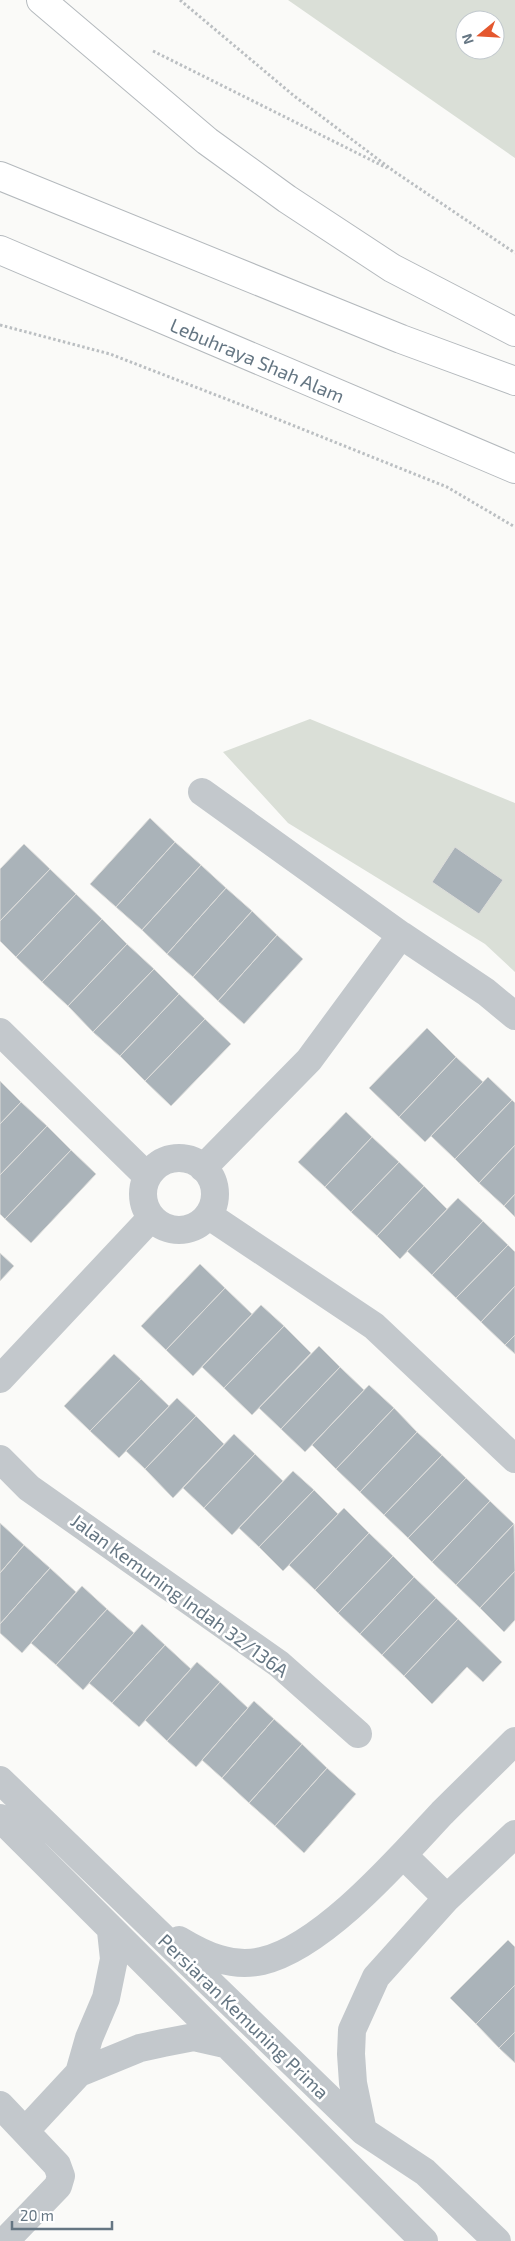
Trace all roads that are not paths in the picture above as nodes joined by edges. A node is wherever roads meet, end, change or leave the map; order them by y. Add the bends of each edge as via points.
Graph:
1 (41, 0) edge
2 (0, 176) edge
3 (0, 250) edge
4 (515, 332) edge
5 (515, 381) edge
6 (515, 469) edge
7 (202, 792) dead end
8 (401, 935) junction
9 (515, 1016) edge
10 (0, 1032) edge
11 (203, 1168) junction
12 (147, 1176) junction
13 (208, 1215) junction
14 (151, 1218) junction
15 (0, 1379) edge
16 (0, 1459) edge
17 (515, 1459) edge
18 (358, 1734) dead end
19 (515, 1741) edge
20 (0, 1780) edge
21 (0, 1818) edge
22 (515, 1834) edge
23 (403, 1854) junction
24 (447, 1898) junction
25 (142, 1917) junction
26 (111, 1931) junction
27 (225, 2044) junction
28 (79, 2073) junction
29 (0, 2105) edge
30 (26, 2130) junction
31 (363, 2131) junction
32 (4, 2241) edge
33 (424, 2241) edge
34 (497, 2241) edge

1 - 4 highway via 207,142 392,268
2 - 5 highway via 392,335
3 - 6 highway, Lebuhraya Shah Alam
7 - 8 street
8 - 9 street via 486,992
8 - 11 street via 309,1060
10 - 12 street
11 - 12 street via 194,1161 173,1158 162,1161
11 - 13 street via 214,1185 213,1206
12 - 14 street via 143,1198
13 - 14 street via 191,1228 180,1230 164,1227
13 - 17 street via 374,1326
14 - 15 street
16 - 18 street, Jalan Kemuning Indah 32/136A via 29,1488 279,1664
19 - 23 street
20 - 25 street, Persiaran Kemuning Prima
21 - 26 street, Persiaran Kemuning Prima
22 - 24 street
23 - 24 street
23 - 25 street via 331,1924 292,1949 261,1961 214,1959
24 - 31 street via 376,1977 352,2030 353,2082
25 - 31 street, Persiaran Kemuning Prima
26 - 27 street, Persiaran Kemuning Prima
26 - 28 street via 114,1959 106,1998
27 - 28 street via 194,2037 163,2043 140,2048
27 - 33 street, Persiaran Kemuning Prima
28 - 30 street
29 - 30 street
30 - 32 street via 57,2165 62,2176 58,2186
31 - 34 street, Persiaran Kemuning Prima via 425,2172

